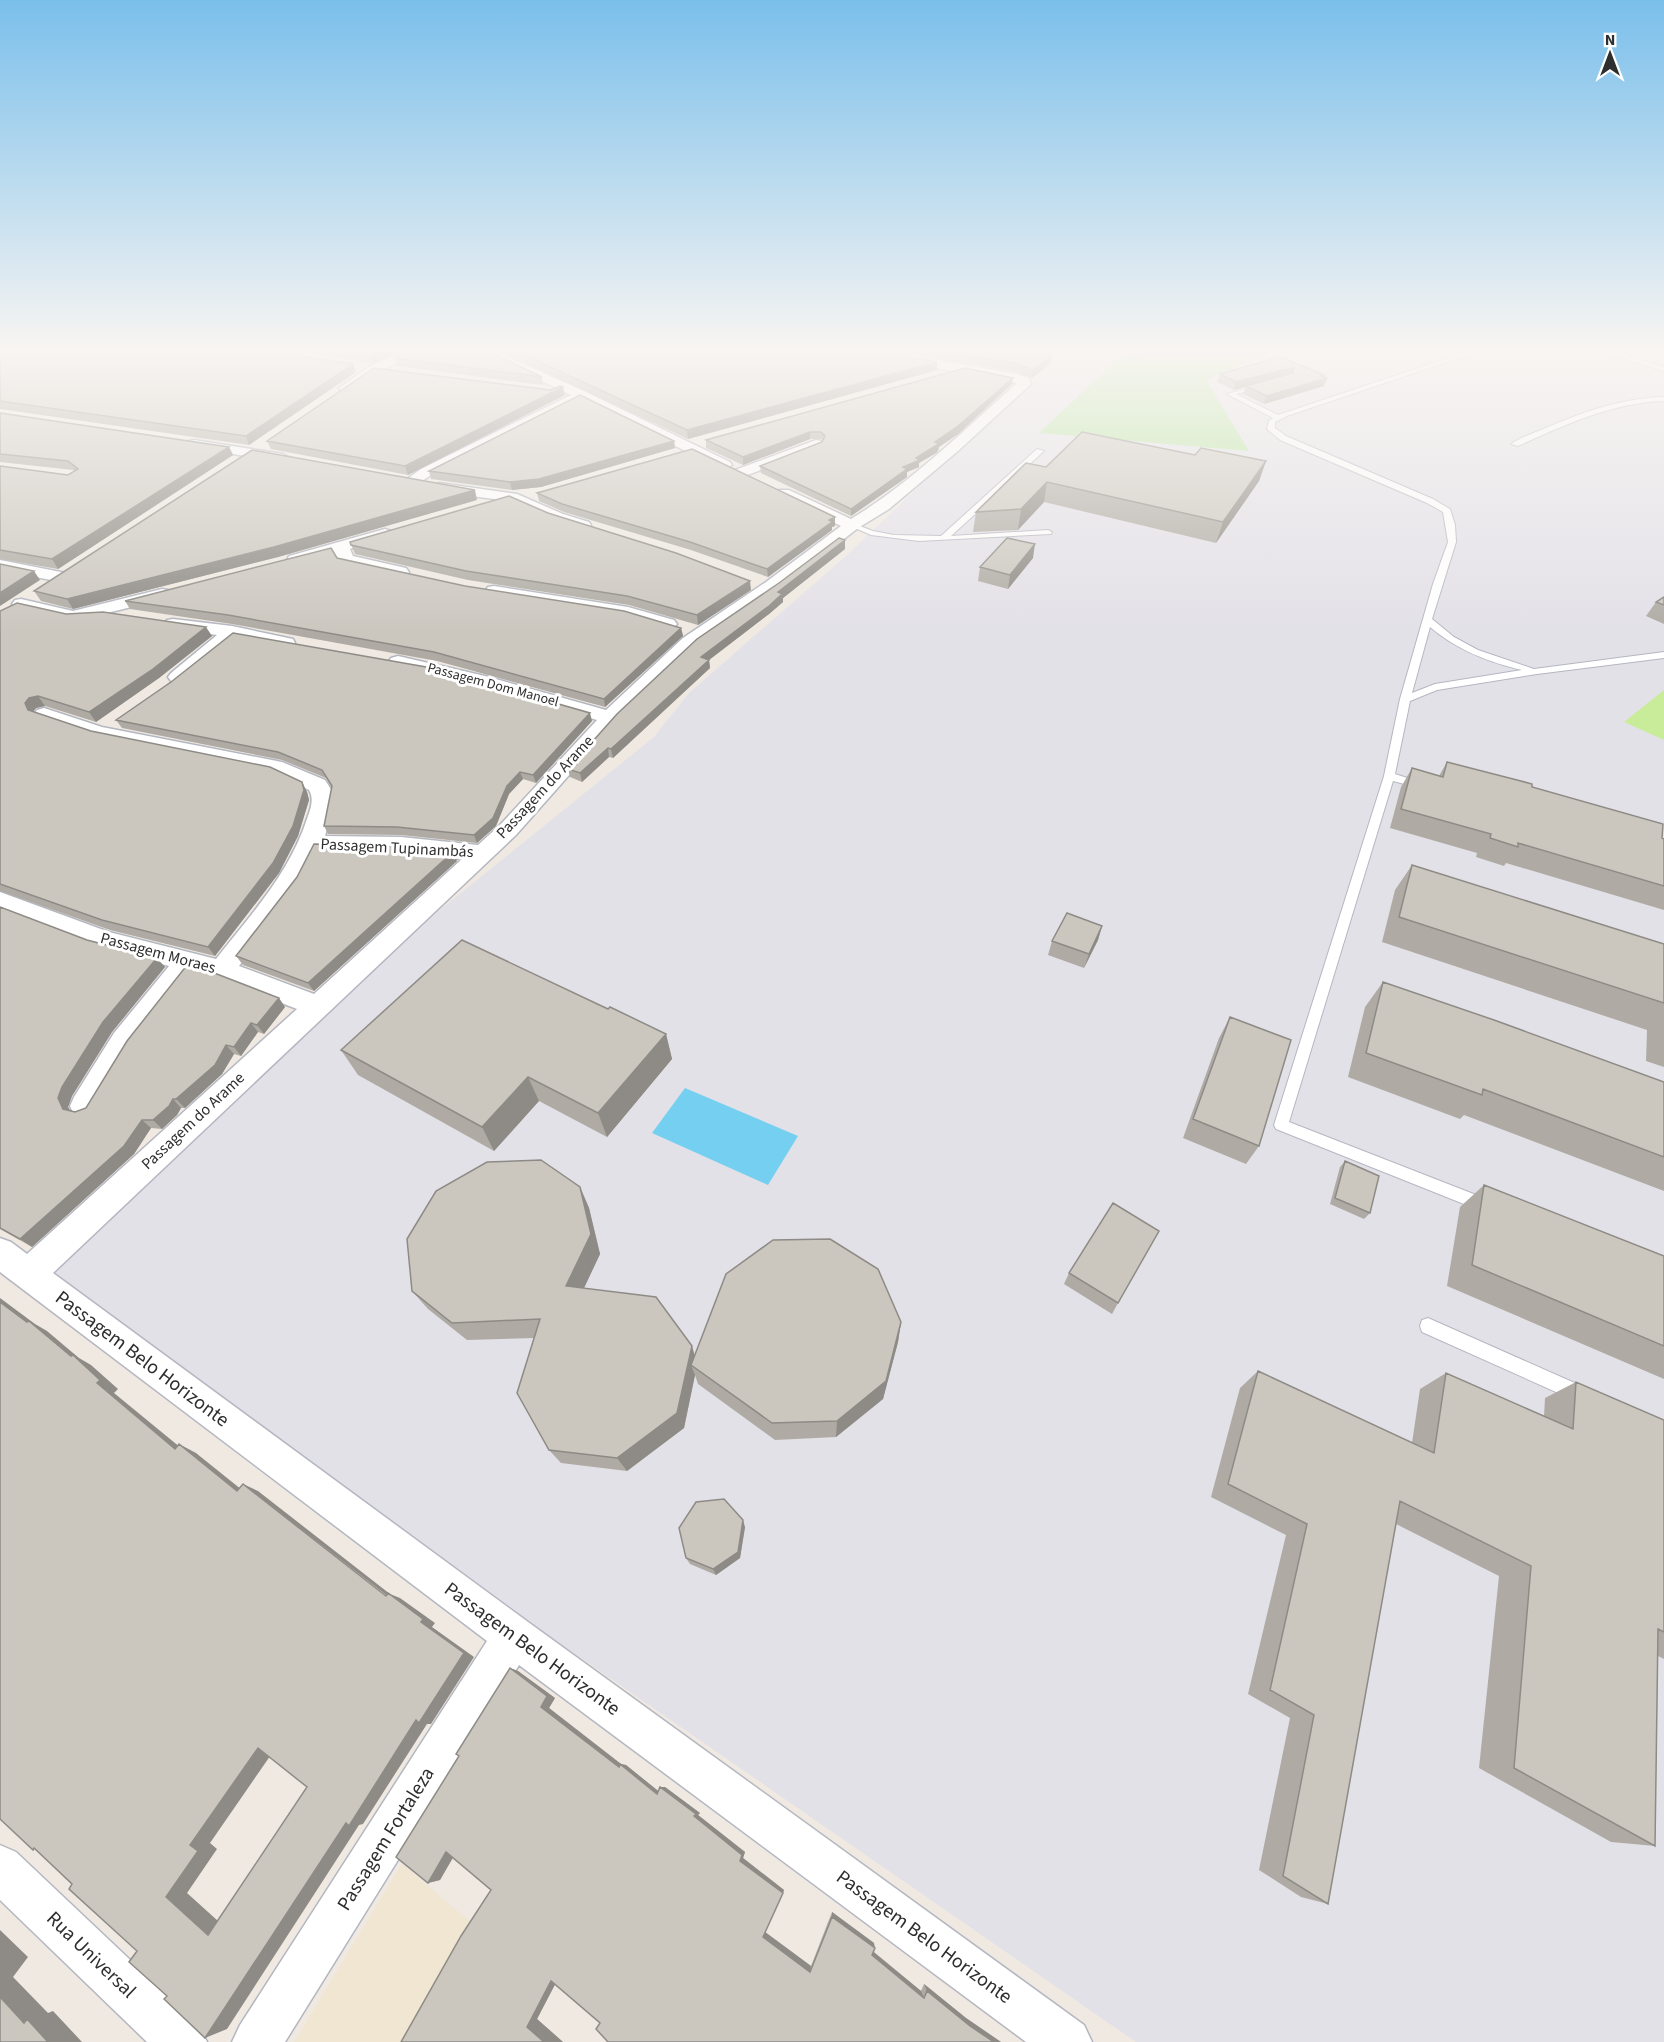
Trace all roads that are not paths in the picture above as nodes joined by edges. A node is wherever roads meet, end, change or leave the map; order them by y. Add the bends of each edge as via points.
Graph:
1 (200, 444) edge
2 (265, 444) edge
3 (480, 444) edge
4 (681, 444) edge
5 (697, 444) edge
6 (816, 444) edge
7 (956, 444) edge
8 (1298, 444) edge
9 (689, 448) junction
10 (1040, 451) dead end
11 (253, 452) junction
12 (672, 456) edge
13 (298, 461) edge
14 (233, 465) edge
15 (740, 473) junction
16 (542, 495) edge
17 (512, 497) junction
18 (466, 510) edge
19 (852, 525) junction
20 (596, 529) edge
21 (397, 530) edge
22 (1048, 532) dead end
23 (943, 538) junction
24 (340, 547) junction
25 (0, 566) edge
26 (274, 566) edge
27 (415, 576) edge
28 (477, 588) edge
29 (175, 591) edge
30 (73, 616) junction
31 (1427, 620) junction
32 (714, 626) junction
33 (232, 632) junction
34 (308, 646) edge
35 (1664, 655) edge
36 (378, 659) edge
37 (1537, 671) junction
38 (164, 688) edge
39 (1405, 699) junction
40 (44, 714) edge
41 (610, 717) junction
42 (117, 720) edge
43 (98, 732) junction
44 (1389, 776) junction
45 (1419, 784) edge
46 (311, 843) junction
47 (482, 853) junction
48 (0, 901) edge
49 (188, 961) junction
50 (222, 970) junction
51 (317, 1006) junction
52 (84, 1106) edge
53 (1500, 1211) edge
54 (15, 1263) edge
55 (1428, 1326) dead end
56 (1600, 1403) edge
57 (514, 1636) junction
58 (0, 1868) edge
59 (182, 2042) edge
60 (257, 2042) edge
61 (1067, 2042) edge

1 - 11 street
2 - 11 street
3 - 17 street via 405,481
4 - 9 street
5 - 9 street
6 - 15 street
7 - 19 street, Passagem do Arame via 900,492
8 - 31 lane via 1447,511 1452,542
9 - 12 street
9 - 15 street
10 - 23 lane
11 - 13 street
11 - 14 street
15 - 19 street
16 - 17 street
17 - 18 street
17 - 20 street
19 - 23 lane via 864,533 892,537
19 - 32 street, Passagem do Arame via 762,584
21 - 24 street
22 - 23 lane
24 - 26 street
24 - 27 street via 347,560
25 - 30 street via 66,574 14,608
28 - 32 street via 628,612 699,633
29 - 30 street
30 - 33 street via 109,614
31 - 37 lane via 1472,653
31 - 39 lane
32 - 41 street, Passagem do Arame via 690,642
33 - 34 street
33 - 38 street
35 - 37 lane
36 - 41 street, Passagem Dom Manoel via 437,669
37 - 39 lane via 1435,687
39 - 44 lane
40 - 43 street
41 - 47 street, Passagem do Arame via 523,816
42 - 43 street
43 - 46 street via 282,769 317,784 323,794 322,807
44 - 45 lane
44 - 53 lane via 1281,1125
46 - 47 street, Passagem Tupinambás via 401,845
46 - 50 street via 292,879
47 - 51 street, Passagem do Arame
48 - 49 street, Passagem Moraes via 105,940
49 - 50 street, Passagem Moraes
49 - 52 street via 124,1041
50 - 51 street, Passagem Moraes
51 - 54 street, Passagem do Arame
54 - 57 street, Passagem Belo Horizonte
55 - 56 lane
57 - 60 street, Passagem Fortaleza
57 - 61 street, Passagem Belo Horizonte
58 - 59 street, Rua Universal

